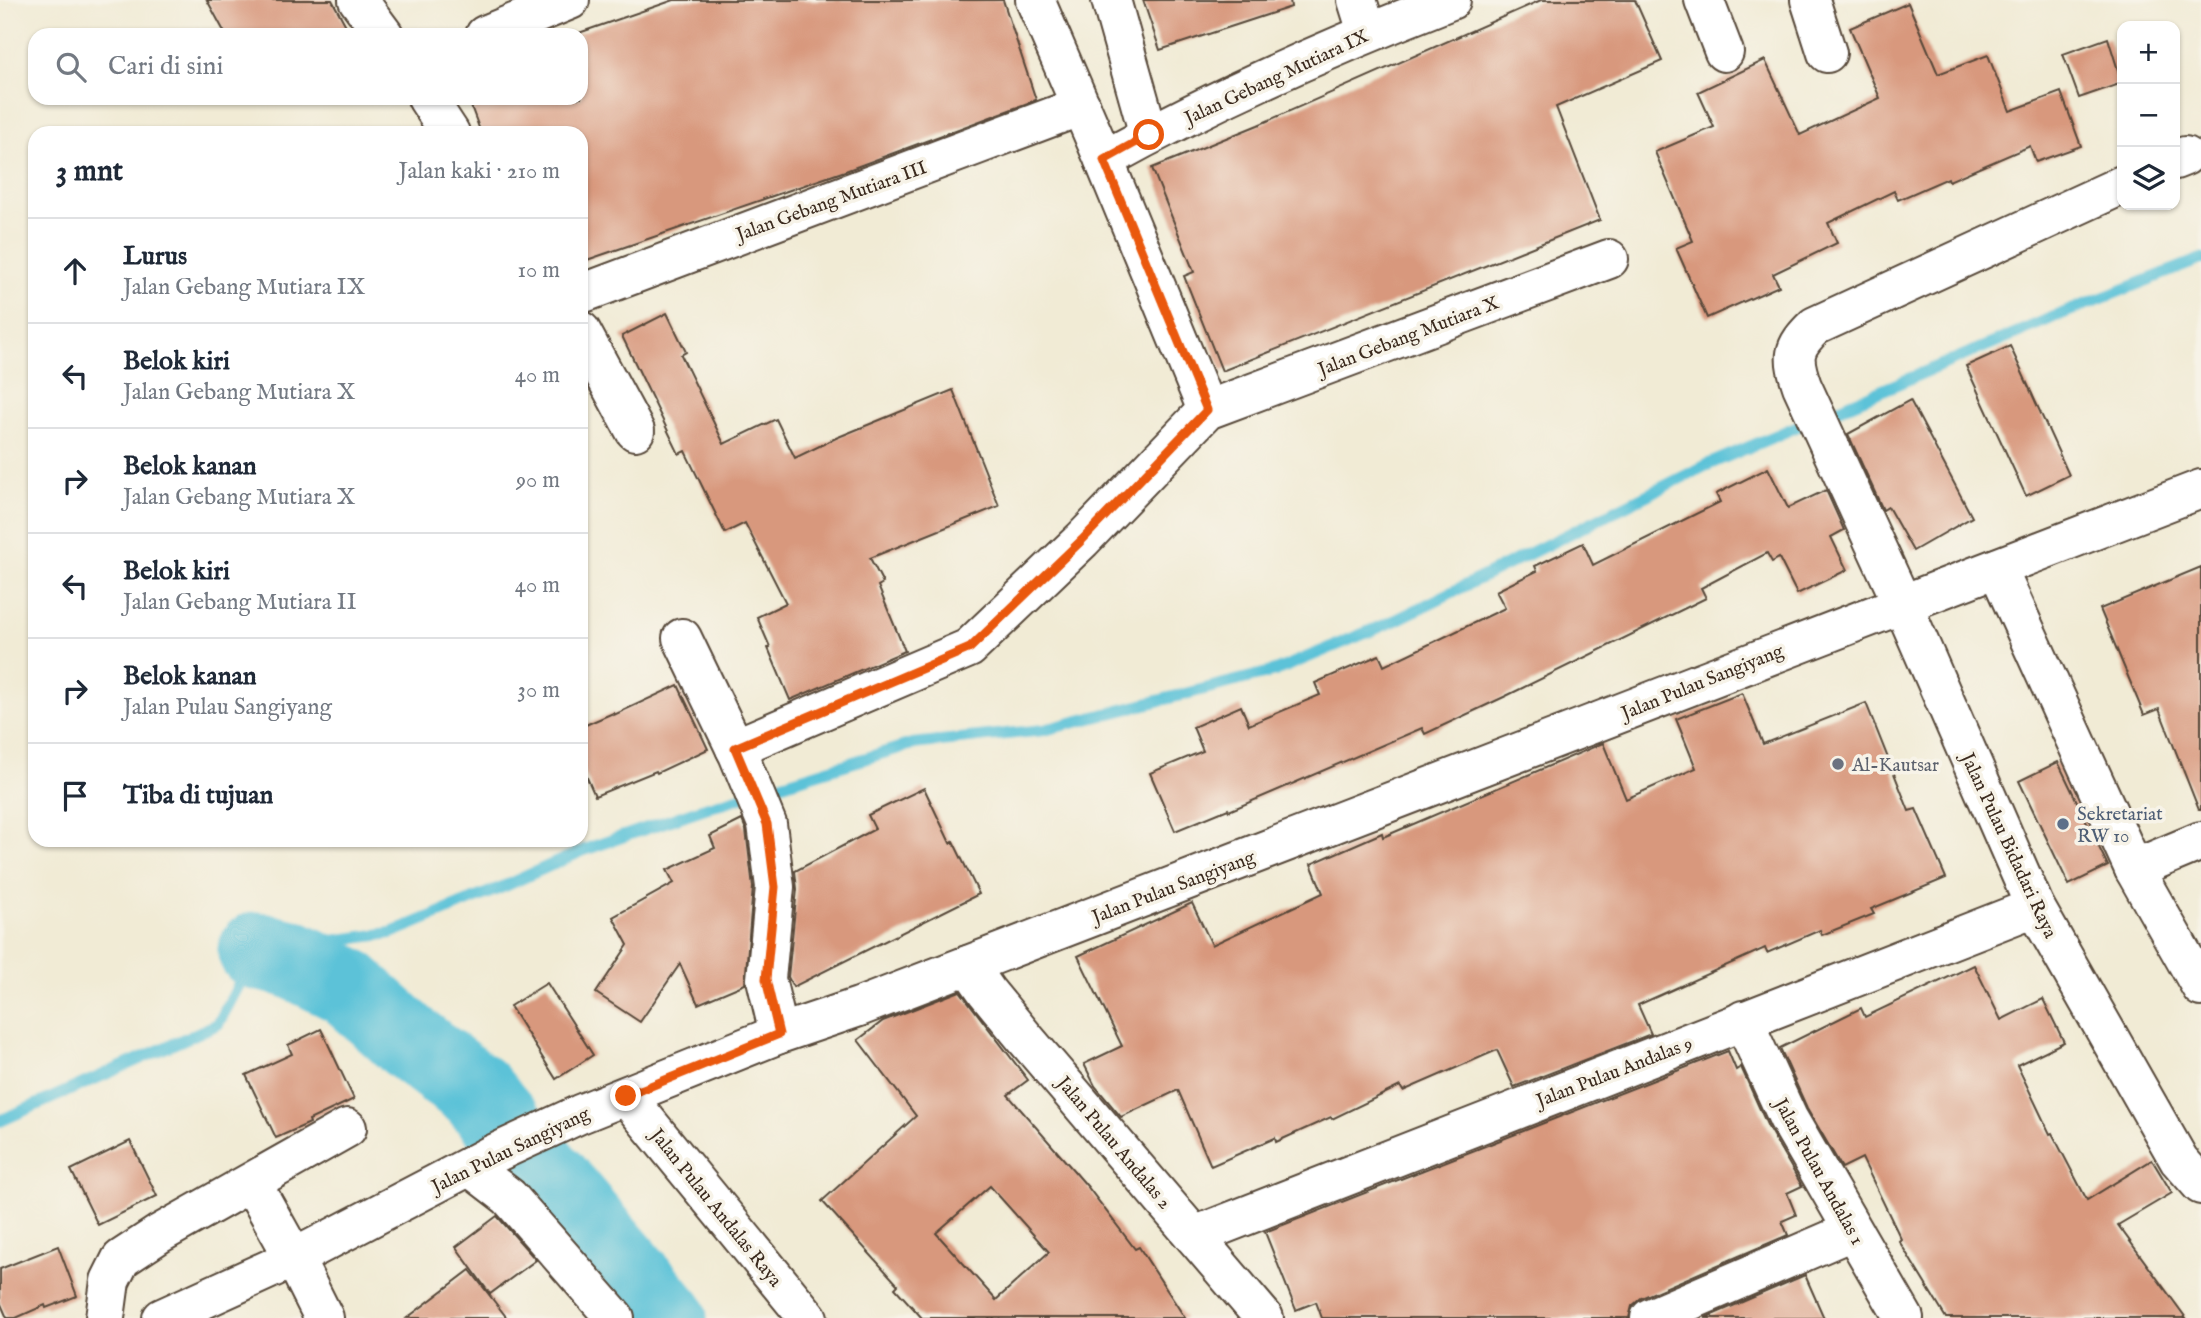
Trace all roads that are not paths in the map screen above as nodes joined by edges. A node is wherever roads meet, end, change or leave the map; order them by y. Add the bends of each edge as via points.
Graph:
1 (358, 0) edge
2 (570, 0) edge
3 (1035, 0) edge
4 (1111, 0) edge
5 (1451, 0) edge
6 (1704, 0) edge
7 (1810, 0) edge
8 (1362, 16) edge
9 (379, 28) edge
10 (502, 28) edge
11 (1724, 52) dead end
12 (1827, 53) dead end
13 (432, 105) edge
14 (1082, 106) junction
15 (445, 126) edge
16 (1149, 135) junction
17 (1104, 160) junction
18 (2117, 187) edge
19 (1609, 259) dead end
20 (588, 290) edge
21 (588, 344) edge
22 (1207, 410) junction
23 (635, 431) dead end
24 (2201, 489) edge
25 (1997, 568) junction
26 (1902, 603) junction
27 (682, 638) dead end
28 (736, 751) junction
29 (2201, 841) edge
30 (2134, 869) junction
31 (2035, 907) junction
32 (968, 965) junction
33 (2201, 987) edge
34 (1743, 1020) junction
35 (779, 1034) junction
36 (626, 1096) junction
37 (347, 1128) dead end
38 (479, 1161) junction
39 (252, 1183) junction
40 (2201, 1185) edge
41 (1852, 1231) junction
42 (1194, 1236) junction
43 (295, 1258) junction
44 (105, 1318) edge
45 (162, 1318) edge
46 (324, 1318) edge
47 (615, 1318) edge
48 (808, 1318) edge
49 (1264, 1318) edge
50 (1650, 1318) edge
51 (1904, 1318) edge

1 - 9 street
2 - 10 street
3 - 14 street
4 - 16 street
5 - 8 street, Jalan Gebang Mutiara IX
6 - 11 street
7 - 12 street
8 - 16 street, Jalan Gebang Mutiara IX
13 - 15 street
14 - 17 street
14 - 20 street, Jalan Gebang Mutiara III
16 - 17 street, Jalan Gebang Mutiara IX
17 - 22 street
18 - 26 street, Jalan Pulau Bidadari Raya via 1815,326 1800,340 1793,361 1802,386
19 - 22 street, Jalan Gebang Mutiara X
21 - 23 street
22 - 28 street, Jalan Gebang Mutiara X via 970,648
24 - 25 street, Jalan Pulau Sangiyang
25 - 26 street, Jalan Pulau Sangiyang
25 - 30 street
26 - 31 street, Jalan Pulau Bidadari Raya
26 - 32 street, Jalan Pulau Sangiyang
27 - 28 street
28 - 35 street via 767,824 775,887 766,979
29 - 30 street
30 - 33 street
31 - 34 street, Jalan Pulau Andalas 9
31 - 40 street, Jalan Pulau Bidadari Raya via 2179,1160
32 - 35 street, Jalan Pulau Sangiyang
32 - 42 street, Jalan Pulau Andalas 2
34 - 41 street, Jalan Pulau Andalas 1 via 1788,1118
34 - 42 street, Jalan Pulau Andalas 9
35 - 36 street, Jalan Pulau Sangiyang
36 - 38 street, Jalan Pulau Sangiyang
36 - 48 street, Jalan Pulau Andalas Raya
37 - 39 street
38 - 43 street, Jalan Pulau Sangiyang
38 - 47 street
39 - 43 street
39 - 44 street via 121,1259 110,1282
41 - 50 street
41 - 51 street, Jalan Pulau Andalas 1
42 - 49 street, Jalan Pulau Andalas 2
43 - 45 street, Jalan Pulau Sangiyang
43 - 46 street

